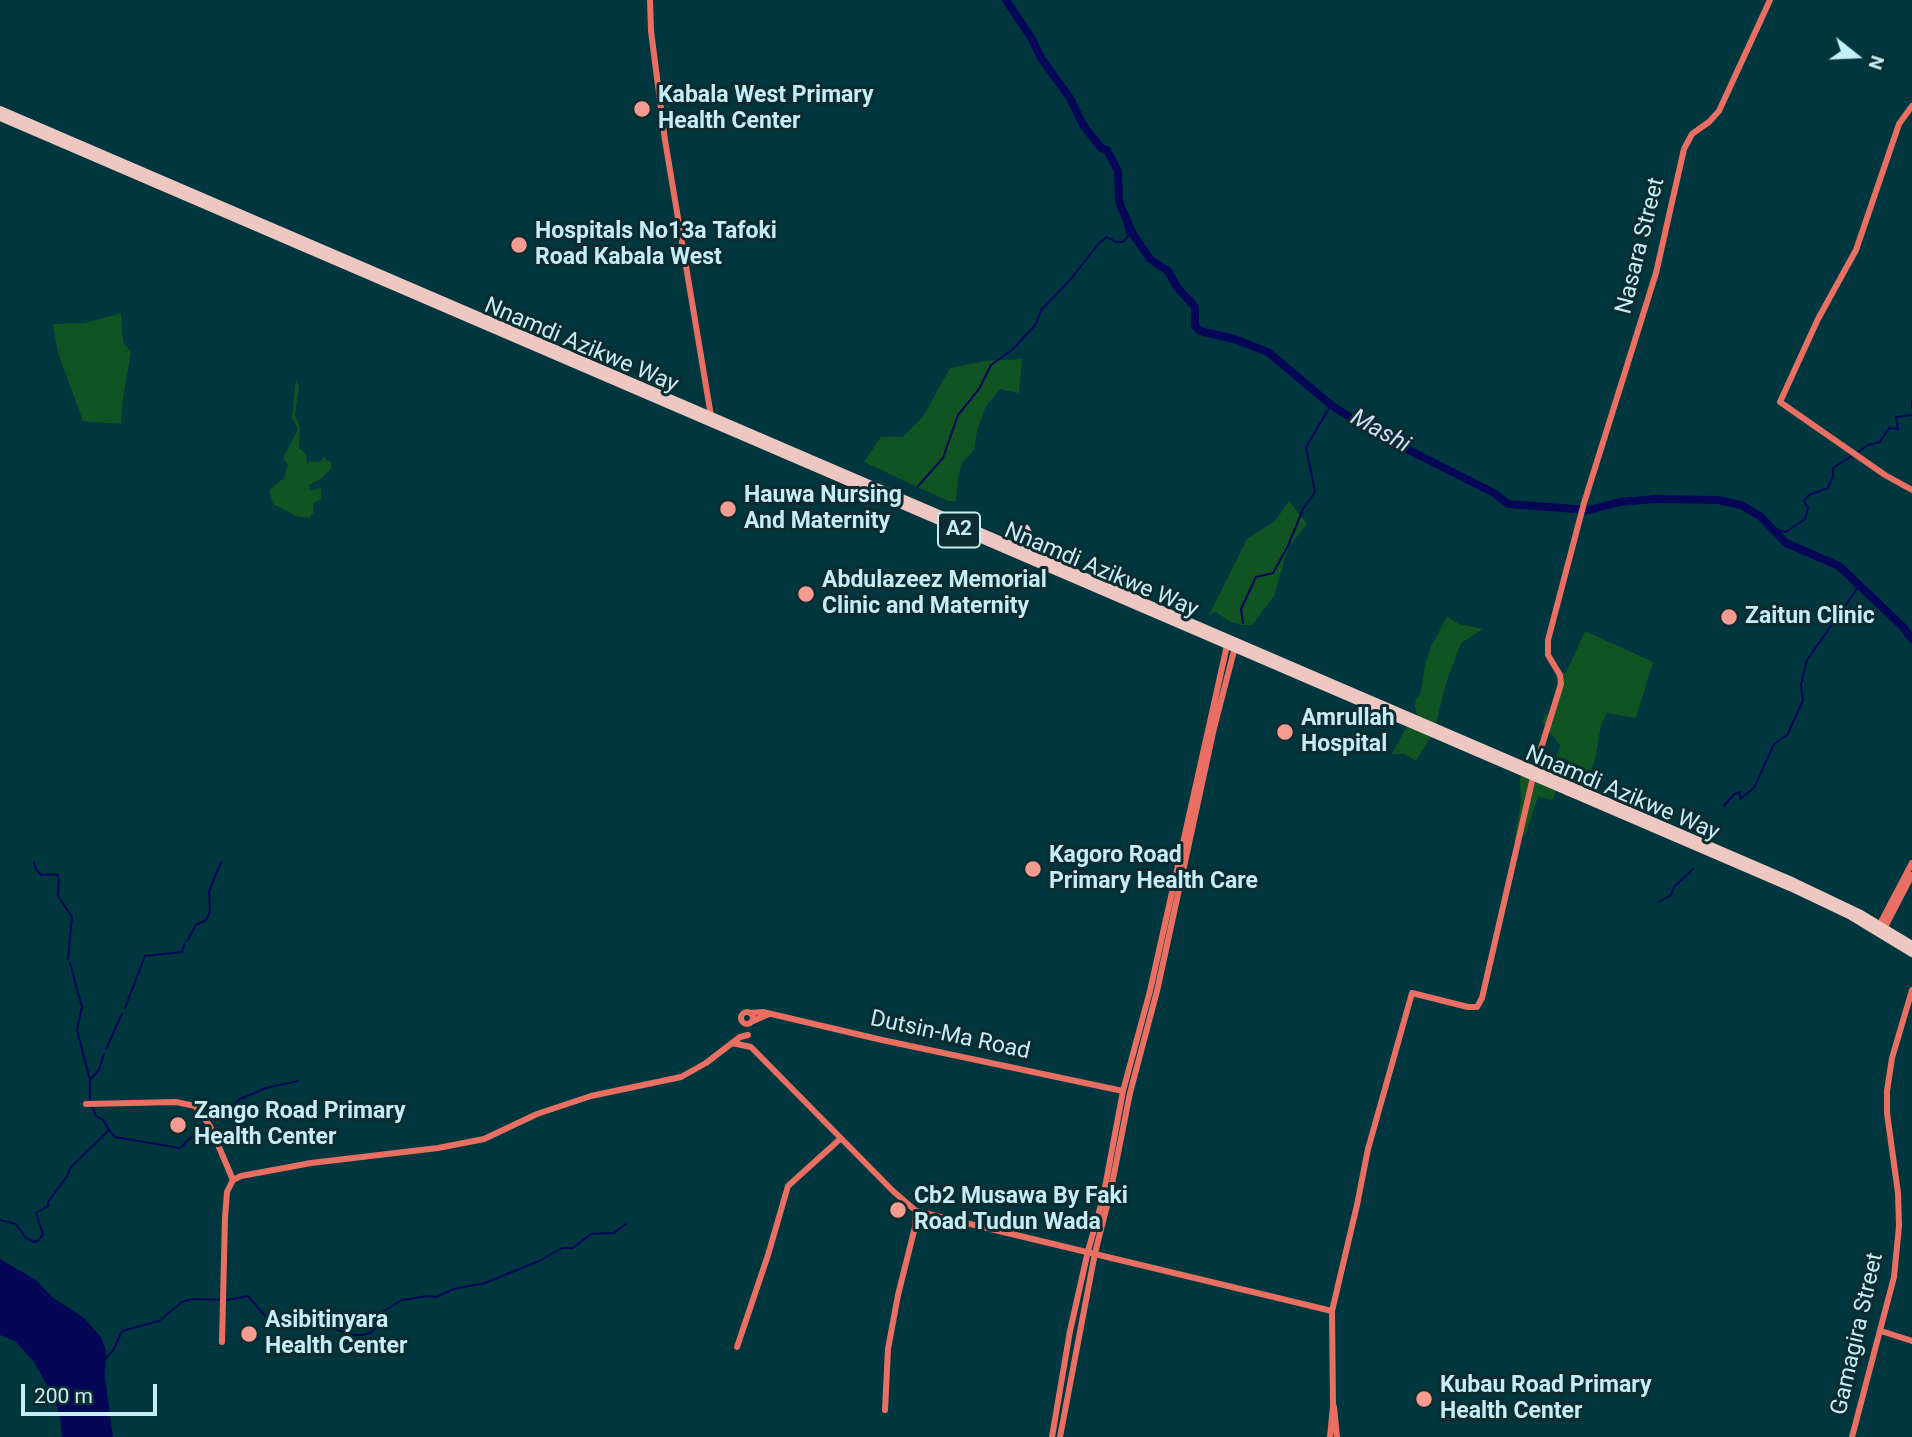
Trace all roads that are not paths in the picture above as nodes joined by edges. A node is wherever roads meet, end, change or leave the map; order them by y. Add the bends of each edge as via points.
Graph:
1 (650, 0) edge
2 (1770, 0) edge
3 (1912, 106) edge
4 (0, 110) edge
5 (0, 117) edge
6 (711, 416) junction
7 (1912, 490) edge
8 (1026, 529) dead end
9 (1040, 558) junction
10 (1232, 644) junction
11 (1533, 774) junction
12 (1912, 863) edge
13 (1912, 875) edge
14 (1882, 926) junction
15 (1912, 945) edge
16 (1912, 953) edge
17 (1912, 990) edge
18 (750, 1013) junction
19 (769, 1014) junction
20 (748, 1023) junction
21 (748, 1035) junction
22 (745, 1043) junction
23 (1127, 1092) junction
24 (86, 1104) dead end
25 (840, 1139) junction
26 (233, 1180) junction
27 (916, 1211) junction
28 (1091, 1252) junction
29 (1332, 1311) junction
30 (1881, 1331) junction
31 (1912, 1340) edge
32 (222, 1342) dead end
33 (737, 1347) dead end
34 (1333, 1406) junction
35 (885, 1410) dead end
36 (1052, 1437) edge
37 (1060, 1437) edge
38 (1331, 1437) edge
39 (1337, 1437) edge
40 (1852, 1437) edge

1 - 6 street via 665,140
2 - 11 street, Nasara Street via 1719,111 1692,134 1684,149 1656,273 1579,519 1547,648 1560,684
3 - 7 street via 1899,124 1856,250 1780,402
4 - 6 highway, Nnamdi Azikwe Way / A2
5 - 10 highway, Nnamdi Azikwe Way / A2
6 - 9 highway, Nnamdi Azikwe Way / A2
8 - 9 highway
9 - 10 highway, Nnamdi Azikwe Way / A2
10 - 11 highway, Nnamdi Azikwe Way / A2
10 - 23 street via 1207,727
11 - 14 highway, Nnamdi Azikwe Way / A2 via 1806,887
11 - 16 highway, Nnamdi Azikwe Way / A2 via 1830,906
11 - 29 street, Nasara Street via 1482,998 1477,1007 1468,1007 1412,993 1368,1149
12 - 14 street
13 - 14 street
14 - 15 highway, Nnamdi Azikwe Way / A2
17 - 30 street, Gamagira Street via 1887,1091 1899,1230
18 - 19 street, Dutsin-Ma Road
18 - 20 street via 753,1018
18 - 20 street via 742,1013 740,1018
19 - 20 street
19 - 23 street, Dutsin-Ma Road
20 - 21 street
20 - 22 street
21 - 22 street
21 - 22 street
22 - 25 street
22 - 26 street via 731,1044 681,1077 591,1096 475,1142 311,1163
23 - 28 street
24 - 26 street via 184,1103 195,1107 209,1123
25 - 27 street
25 - 33 street via 788,1186
26 - 32 street via 226,1205
27 - 28 street
27 - 35 street via 888,1349
28 - 29 street
28 - 36 street via 1070,1331
28 - 37 street
29 - 34 street
30 - 31 street
30 - 40 street, Gamagira Street
34 - 38 street
34 - 39 street

